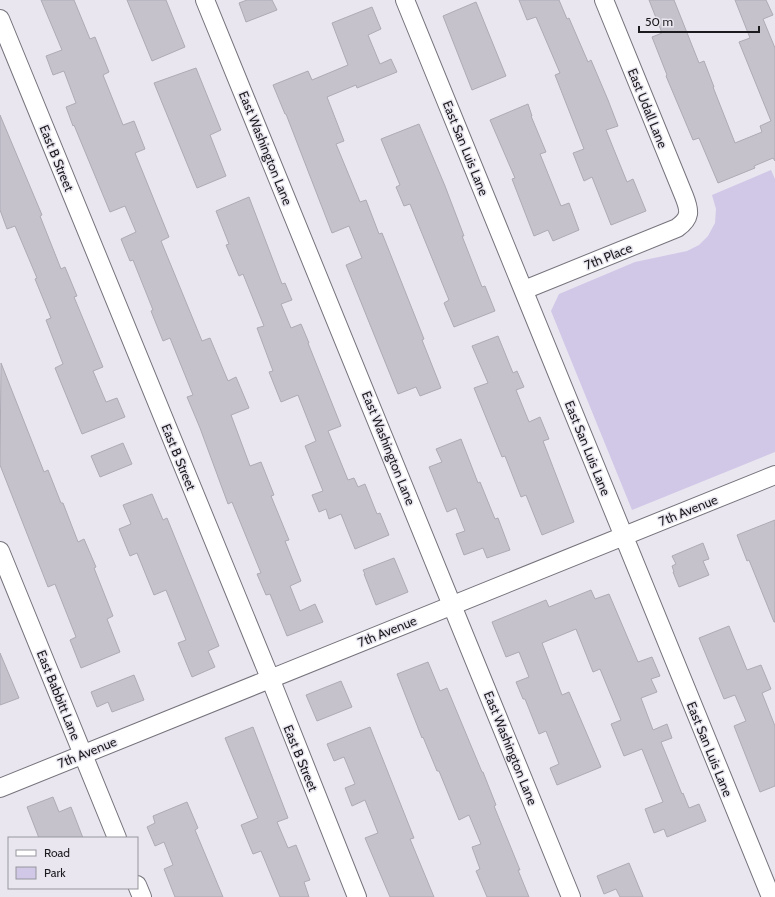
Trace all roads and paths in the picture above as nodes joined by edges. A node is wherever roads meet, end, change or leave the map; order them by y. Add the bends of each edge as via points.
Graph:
1 (205, 0) edge
2 (405, 0) edge
3 (604, 0) edge
4 (0, 19) edge
5 (688, 218) joint
6 (524, 290) junction
7 (775, 475) edge
8 (624, 536) junction
9 (0, 551) edge
10 (453, 604) junction
11 (270, 678) junction
12 (83, 753) junction
13 (0, 788) edge
14 (117, 837) edge
15 (138, 887) edge
16 (142, 897) edge
17 (357, 897) edge
18 (571, 897) edge
19 (770, 897) edge

1 - 10 street, East Washington Lane
2 - 6 street, East San Luis Lane
3 - 5 street, East Udall Lane via 688,205
4 - 11 street, East B Street
5 - 6 street, 7th Place via 677,228
6 - 8 street, East San Luis Lane
7 - 8 street, 7th Avenue
8 - 10 street, 7th Avenue
8 - 19 street, East San Luis Lane
9 - 12 street, East Babbitt Lane
10 - 11 street, 7th Avenue
10 - 18 street, East Washington Lane
11 - 12 street, 7th Avenue
11 - 17 street, East B Street
12 - 13 street, 7th Avenue
12 - 14 street, East Babbitt Lane
15 - 16 street

